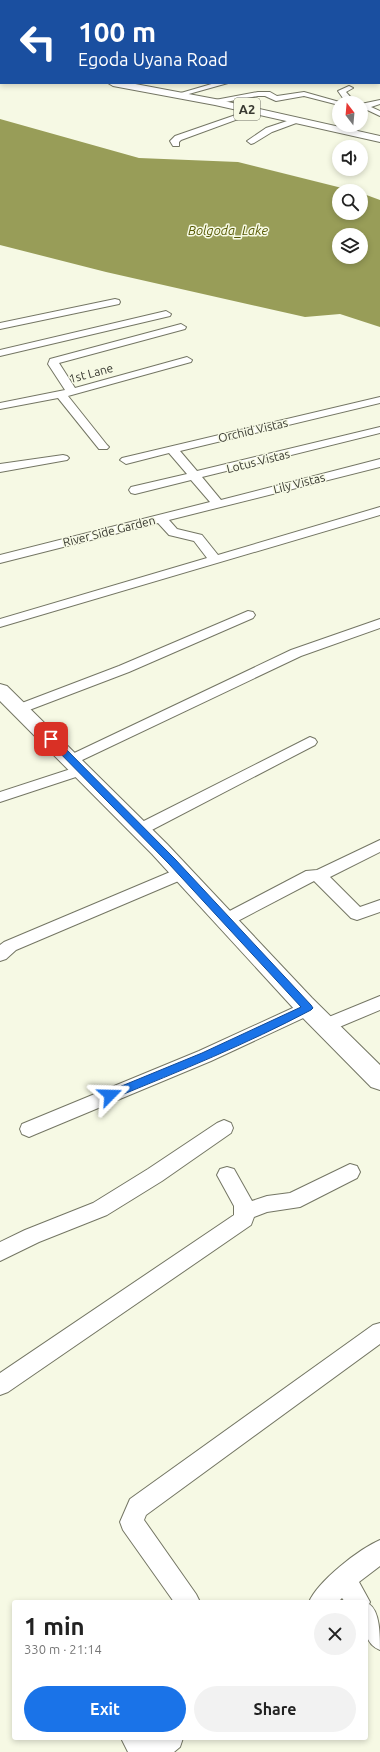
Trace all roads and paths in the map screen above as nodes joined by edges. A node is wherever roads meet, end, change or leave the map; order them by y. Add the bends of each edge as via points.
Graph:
1 (118, 84) edge
2 (220, 84) edge
3 (349, 88) dead end
4 (178, 95) junction
5 (344, 96) edge
6 (332, 101) edge
7 (215, 102) junction
8 (380, 102) edge
9 (368, 104) edge
10 (368, 108) edge
11 (256, 111) junction
12 (380, 114) edge
13 (296, 120) junction
14 (380, 139) edge
15 (251, 141) dead end
16 (176, 144) dead end
17 (115, 302) dead end
18 (166, 314) dead end
19 (0, 326) edge
20 (181, 327) dead end
21 (0, 353) edge
22 (187, 360) dead end
23 (72, 392) junction
24 (60, 394) junction
25 (380, 400) edge
26 (0, 406) edge
27 (380, 430) edge
28 (103, 447) dead end
29 (172, 449) junction
30 (63, 458) dead end
31 (126, 460) dead end
32 (380, 463) edge
33 (0, 468) edge
34 (195, 476) junction
35 (135, 490) dead end
36 (218, 504) junction
37 (380, 511) edge
38 (161, 518) junction
39 (0, 559) edge
40 (215, 560) junction
41 (248, 615) dead end
42 (0, 623) edge
43 (380, 623) edge
44 (0, 690) edge
45 (19, 709) junction
46 (310, 742) dead end
47 (78, 764) junction
48 (0, 797) edge
49 (141, 829) junction
50 (380, 845) edge
51 (182, 872) junction
52 (319, 876) junction
53 (380, 906) edge
54 (226, 920) junction
55 (0, 955) edge
56 (380, 1003) edge
57 (308, 1008) junction
58 (325, 1026) junction
59 (380, 1080) edge
60 (224, 1128) dead end
61 (29, 1129) dead end
62 (350, 1172) dead end
63 (227, 1175) dead end
64 (244, 1212) junction
65 (0, 1252) edge
66 (380, 1332) edge
67 (0, 1385) edge
68 (380, 1552) edge
69 (344, 1579) junction
70 (187, 1600) edge
71 (323, 1600) edge
72 (357, 1600) edge
73 (368, 1618) edge
74 (380, 1638) edge
75 (138, 1740) edge
76 (158, 1749) edge

1 - 4 main road, A2
2 - 4 street
3 - 5 street via 343,89
4 - 7 main road, A2
6 - 7 street via 304,94 276,99 267,94 258,94
7 - 11 main road, A2
8 - 9 street
10 - 12 street
11 - 13 main road, A2
11 - 16 street via 178,138 174,141
13 - 14 main road, A2
13 - 15 street via 269,130
17 - 19 street
18 - 21 street
20 - 23 street via 54,361 53,364
22 - 23 street, 1st Lane
23 - 24 street, 1st Lane
24 - 26 street, 1st Lane
24 - 28 street
25 - 29 street, Orchid Vistas
27 - 34 street, Lotus Vistas
29 - 31 street, Orchid Vistas
29 - 34 street
30 - 33 street
32 - 36 street, Lily Vistas
34 - 35 street, Lotus Vistas
34 - 36 street
36 - 38 street, River Side Garden
37 - 40 street
38 - 39 street, River Side Garden
38 - 40 street via 173,532 198,538
40 - 42 street
41 - 45 street via 124,669
43 - 47 street via 296,653
44 - 45 main road
45 - 47 main road
46 - 49 street
47 - 48 street
47 - 49 main road
49 - 51 main road
50 - 52 street
51 - 54 main road
51 - 55 street via 10,946
52 - 53 street via 357,914
52 - 54 street via 312,875
54 - 57 main road
56 - 58 street
57 - 58 main road
57 - 61 street via 192,1062
58 - 59 main road
60 - 65 street via 100,1209 32,1236
62 - 64 street via 293,1201 267,1204
63 - 64 street via 244,1205
64 - 67 street via 244,1219
66 - 70 street via 138,1506 131,1522
68 - 69 street
69 - 71 street
69 - 72 street
73 - 74 street
75 - 76 street

